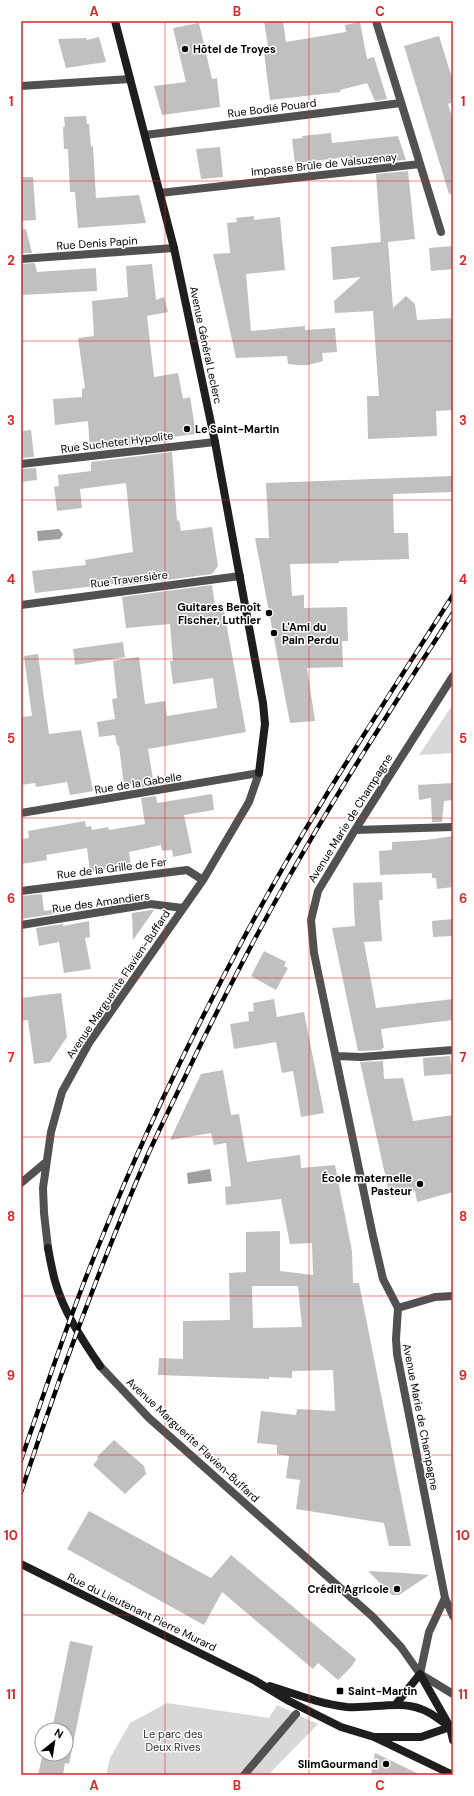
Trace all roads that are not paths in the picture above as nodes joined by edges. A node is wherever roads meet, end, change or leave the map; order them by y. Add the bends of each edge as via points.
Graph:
1 (115, 21) edge
2 (376, 21) edge
3 (130, 79) junction
4 (21, 86) edge
5 (401, 103) junction
6 (145, 135) junction
7 (420, 164) junction
8 (160, 193) junction
9 (441, 232) dead end
10 (174, 248) junction
11 (21, 259) edge
12 (216, 442) junction
13 (21, 464) edge
14 (240, 576) junction
15 (21, 605) edge
16 (453, 676) edge
17 (259, 773) junction
18 (21, 814) edge
19 (453, 827) edge
20 (355, 830) junction
21 (203, 880) junction
22 (21, 891) edge
23 (183, 908) junction
24 (21, 925) edge
25 (453, 1050) edge
26 (336, 1056) junction
27 (46, 1162) junction
28 (21, 1183) edge
29 (48, 1248) joint
30 (453, 1296) edge
31 (398, 1308) junction
32 (100, 1366) joint
33 (21, 1564) edge
34 (445, 1598) junction
35 (453, 1616) edge
36 (420, 1674) junction
37 (254, 1680) junction
38 (453, 1694) edge
39 (396, 1704) junction
40 (296, 1714) dead end
41 (452, 1726) edge
42 (374, 1737) junction
43 (453, 1740) edge
44 (244, 1775) edge
45 (453, 1775) edge

1 - 3 main road, Avenue Général Leclerc
2 - 5 street
3 - 4 street
3 - 6 main road, Avenue Général Leclerc
5 - 6 street, Rue Bodié Pouard
5 - 7 street
6 - 8 main road, Avenue Général Leclerc
7 - 8 street, Impasse Brûle de Valsuzenay
7 - 9 street
8 - 10 main road, Avenue Général Leclerc
10 - 11 street, Rue Denis Papin
10 - 12 main road, Avenue Général Leclerc
12 - 13 street, Rue Suchetet Hypolite
12 - 14 main road, Avenue Général Leclerc
14 - 15 street, Rue Traversière
14 - 17 main road, Avenue Général Leclerc via 263,702 265,724
16 - 20 street, Avenue Marie de Champagne
17 - 18 street, Rue de la Gabelle
17 - 21 street, Avenue Marguerite Flavien-Buffard via 249,802
19 - 20 street
20 - 26 street, Avenue Marie de Champagne via 318,891 311,920 314,953
21 - 22 street, Rue de la Grille de Fer via 188,870
21 - 23 street, Avenue Marguerite Flavien-Buffard
23 - 24 street, Rue des Amandiers via 150,904
23 - 27 street, Avenue Marguerite Flavien-Buffard via 74,1068 62,1092
25 - 26 street
26 - 31 street, Avenue Marie de Champagne via 383,1279
27 - 28 street
27 - 29 street, Avenue Marguerite Flavien-Buffard via 43,1188
29 - 32 main road, Avenue Marguerite Flavien-Buffard via 63,1304 75,1329
30 - 31 street via 435,1297
31 - 34 street, Avenue Marie de Champagne via 397,1354
32 - 36 street, Avenue Marguerite Flavien-Buffard via 150,1418 373,1617 401,1647
33 - 37 main road, Rue du Lieutenant Pierre Murard
34 - 35 street, Avenue Marie de Champagne
34 - 36 street via 429,1632
36 - 38 street
36 - 39 main road
36 - 41 main road
37 - 39 main road, Rue du Lieutenant Pierre Murard via 324,1703 348,1707
37 - 42 main road, Rue du Lieutenant Pierre Murard via 341,1727
39 - 41 main road, Rue du Lieutenant Pierre Murard via 421,1709
40 - 44 street
41 - 42 main road, Rue du Lieutenant Pierre Murard via 421,1737
41 - 43 main road
42 - 45 main road, Rue du Lieutenant Pierre Murard

